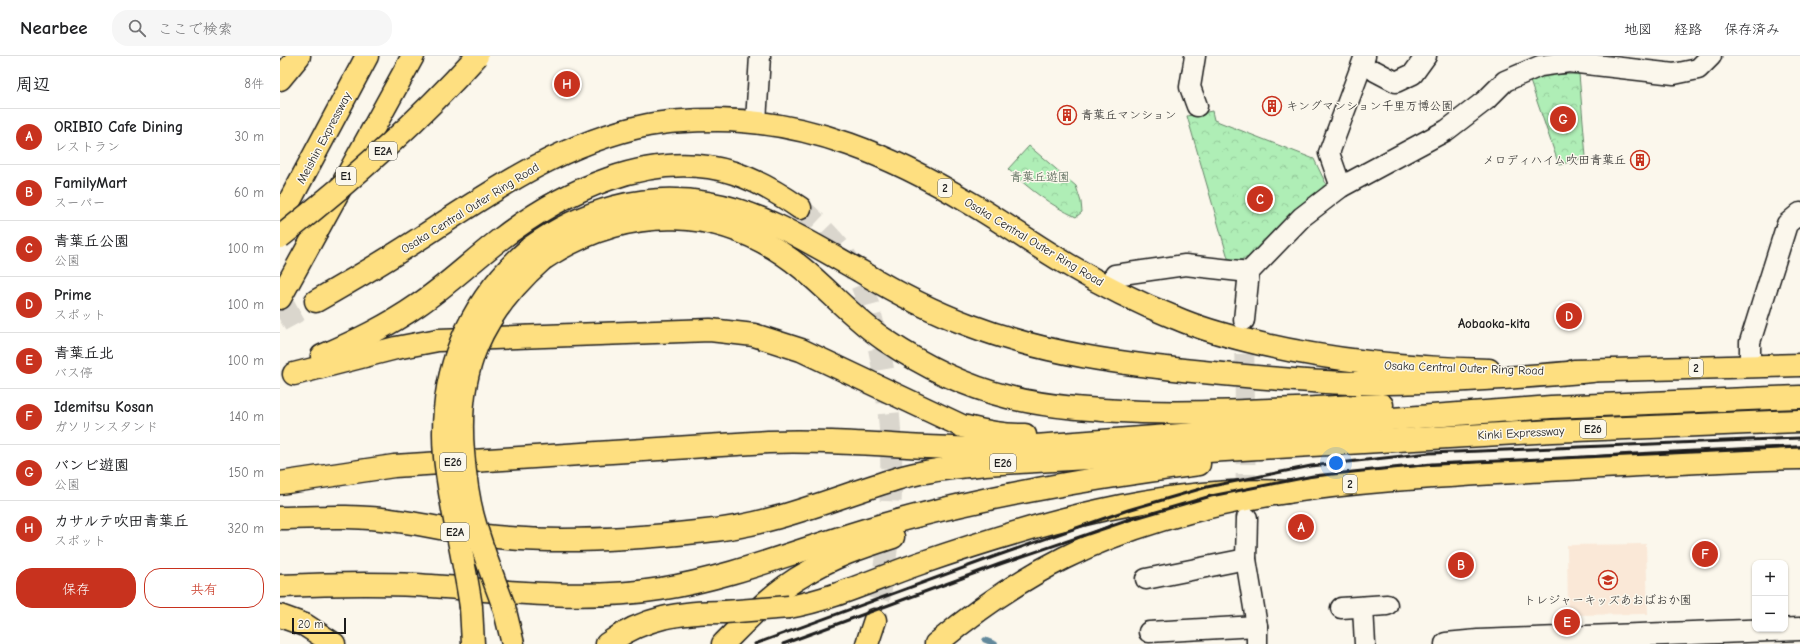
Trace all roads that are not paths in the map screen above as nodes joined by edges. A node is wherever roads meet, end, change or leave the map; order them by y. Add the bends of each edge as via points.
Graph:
1 (299, 56) edge
2 (367, 56) edge
3 (413, 56) edge
4 (477, 56) edge
5 (760, 56) edge
6 (1195, 56) edge
7 (1426, 56) edge
8 (1711, 56) edge
9 (1569, 58) edge
10 (1370, 64) edge
11 (280, 79) edge
12 (1197, 106) dead end
13 (756, 122) junction
14 (1341, 187) junction
15 (800, 208) tunnel mouth
16 (1800, 213) edge
17 (280, 219) edge
18 (280, 237) edge
19 (537, 254) junction
20 (1249, 272) junction
21 (1107, 287) junction
22 (280, 298) edge
23 (316, 301) tunnel mouth
24 (1244, 320) tunnel mouth
25 (1800, 365) edge
26 (1750, 366) junction
27 (1592, 371) junction
28 (1800, 397) edge
29 (1551, 407) junction
30 (1800, 421) edge
31 (1286, 426) junction
32 (1385, 441) junction
33 (1800, 458) edge
34 (280, 483) edge
35 (1026, 491) junction
36 (1288, 492) junction
37 (280, 518) edge
38 (1246, 518) tunnel mouth
39 (630, 537) joint
40 (1246, 559) junction
41 (1146, 579) dead end
42 (280, 586) edge
43 (1387, 605) dead end
44 (1363, 607) junction
45 (1341, 608) dead end
46 (280, 616) edge
47 (875, 620) tunnel mouth
48 (1800, 629) edge
49 (1149, 632) dead end
50 (1257, 635) edge
51 (334, 644) edge
52 (473, 644) edge
53 (513, 644) edge
54 (607, 644) edge
55 (723, 644) edge
56 (866, 644) edge
57 (936, 644) edge
58 (1365, 644) edge
59 (1446, 644) edge

1 - 11 main road
2 - 17 main road, Meishin Expressway
3 - 22 main road, E1
4 - 18 main road, E2A, bridge via 420,116 375,158
5 - 13 street
6 - 12 street via 1190,87
7 - 10 street via 1412,74 1396,82
8 - 9 street via 1698,69 1674,74
9 - 14 street via 1540,66 1505,81 1486,100 1447,130
10 - 14 street via 1329,153
13 - 21 main road, Osaka Central Outer Ring Road / 2 via 822,134 902,165 969,202
13 - 23 main road, Osaka Central Outer Ring Road / 2 via 700,120 648,125 571,149 509,181 368,272
14 - 20 street via 1302,216
15 - 31 main road via 754,181 708,168 680,166 626,174 601,182 550,206 499,240 443,287 394,322 295,370 438,340 710,330 754,336 801,350 962,426 988,432 1010,435 1154,428
16 - 26 street via 1787,224 1750,342
19 - 27 main road via 551,233 572,222 616,206 661,200 707,203 751,215 786,230 904,296 967,325 1001,337 1071,355 1164,368 1295,381 1354,383 1473,381
19 - 29 main road via 602,228 646,219 689,220 726,227 753,237 788,258 804,269 868,328 926,364 984,390 1059,408 1196,413 1423,403
19 - 52 main road, bridge via 504,274 476,312 462,335 448,383 445,456 471,606
19 - 53 main road, bridge via 487,324 470,361 462,397 461,435 470,504 504,607
20 - 21 street via 1184,265 1115,275
20 - 24 street
21 - 27 main road, Osaka Central Outer Ring Road / 2 via 1180,320 1224,335 1326,357 1420,368 1530,372
25 - 26 main road, Osaka Central Outer Ring Road / 2
26 - 27 main road, Osaka Central Outer Ring Road / 2
28 - 29 main road, Kinki Expressway / E26
29 - 31 main road, E26
30 - 32 main road, Kinki Expressway / E26
31 - 34 main road, E26 via 994,449 948,449 816,440 768,442 394,466
32 - 35 main road via 1172,468
32 - 39 main road, E26 via 985,464 932,470 898,478 789,515 750,524 708,531
33 - 36 main road, 2 via 1736,459 1382,480
35 - 42 main road via 874,528 696,582 636,593 535,594 414,585
35 - 55 main road via 828,561 803,574 780,591
36 - 54 main road, bridge via 1257,490 1212,493 1092,513 918,564 837,596 789,607 687,613 662,617 623,632
36 - 57 main road, 2 via 1224,504 1160,521 1064,558 1013,587 959,624
37 - 39 main road, E2A via 360,517 399,521 471,535 541,540
38 - 40 street
40 - 41 street
40 - 50 street
43 - 44 street
44 - 45 street
44 - 58 street
46 - 51 main road via 305,625
47 - 56 main road
48 - 59 street via 1478,640
49 - 50 street

